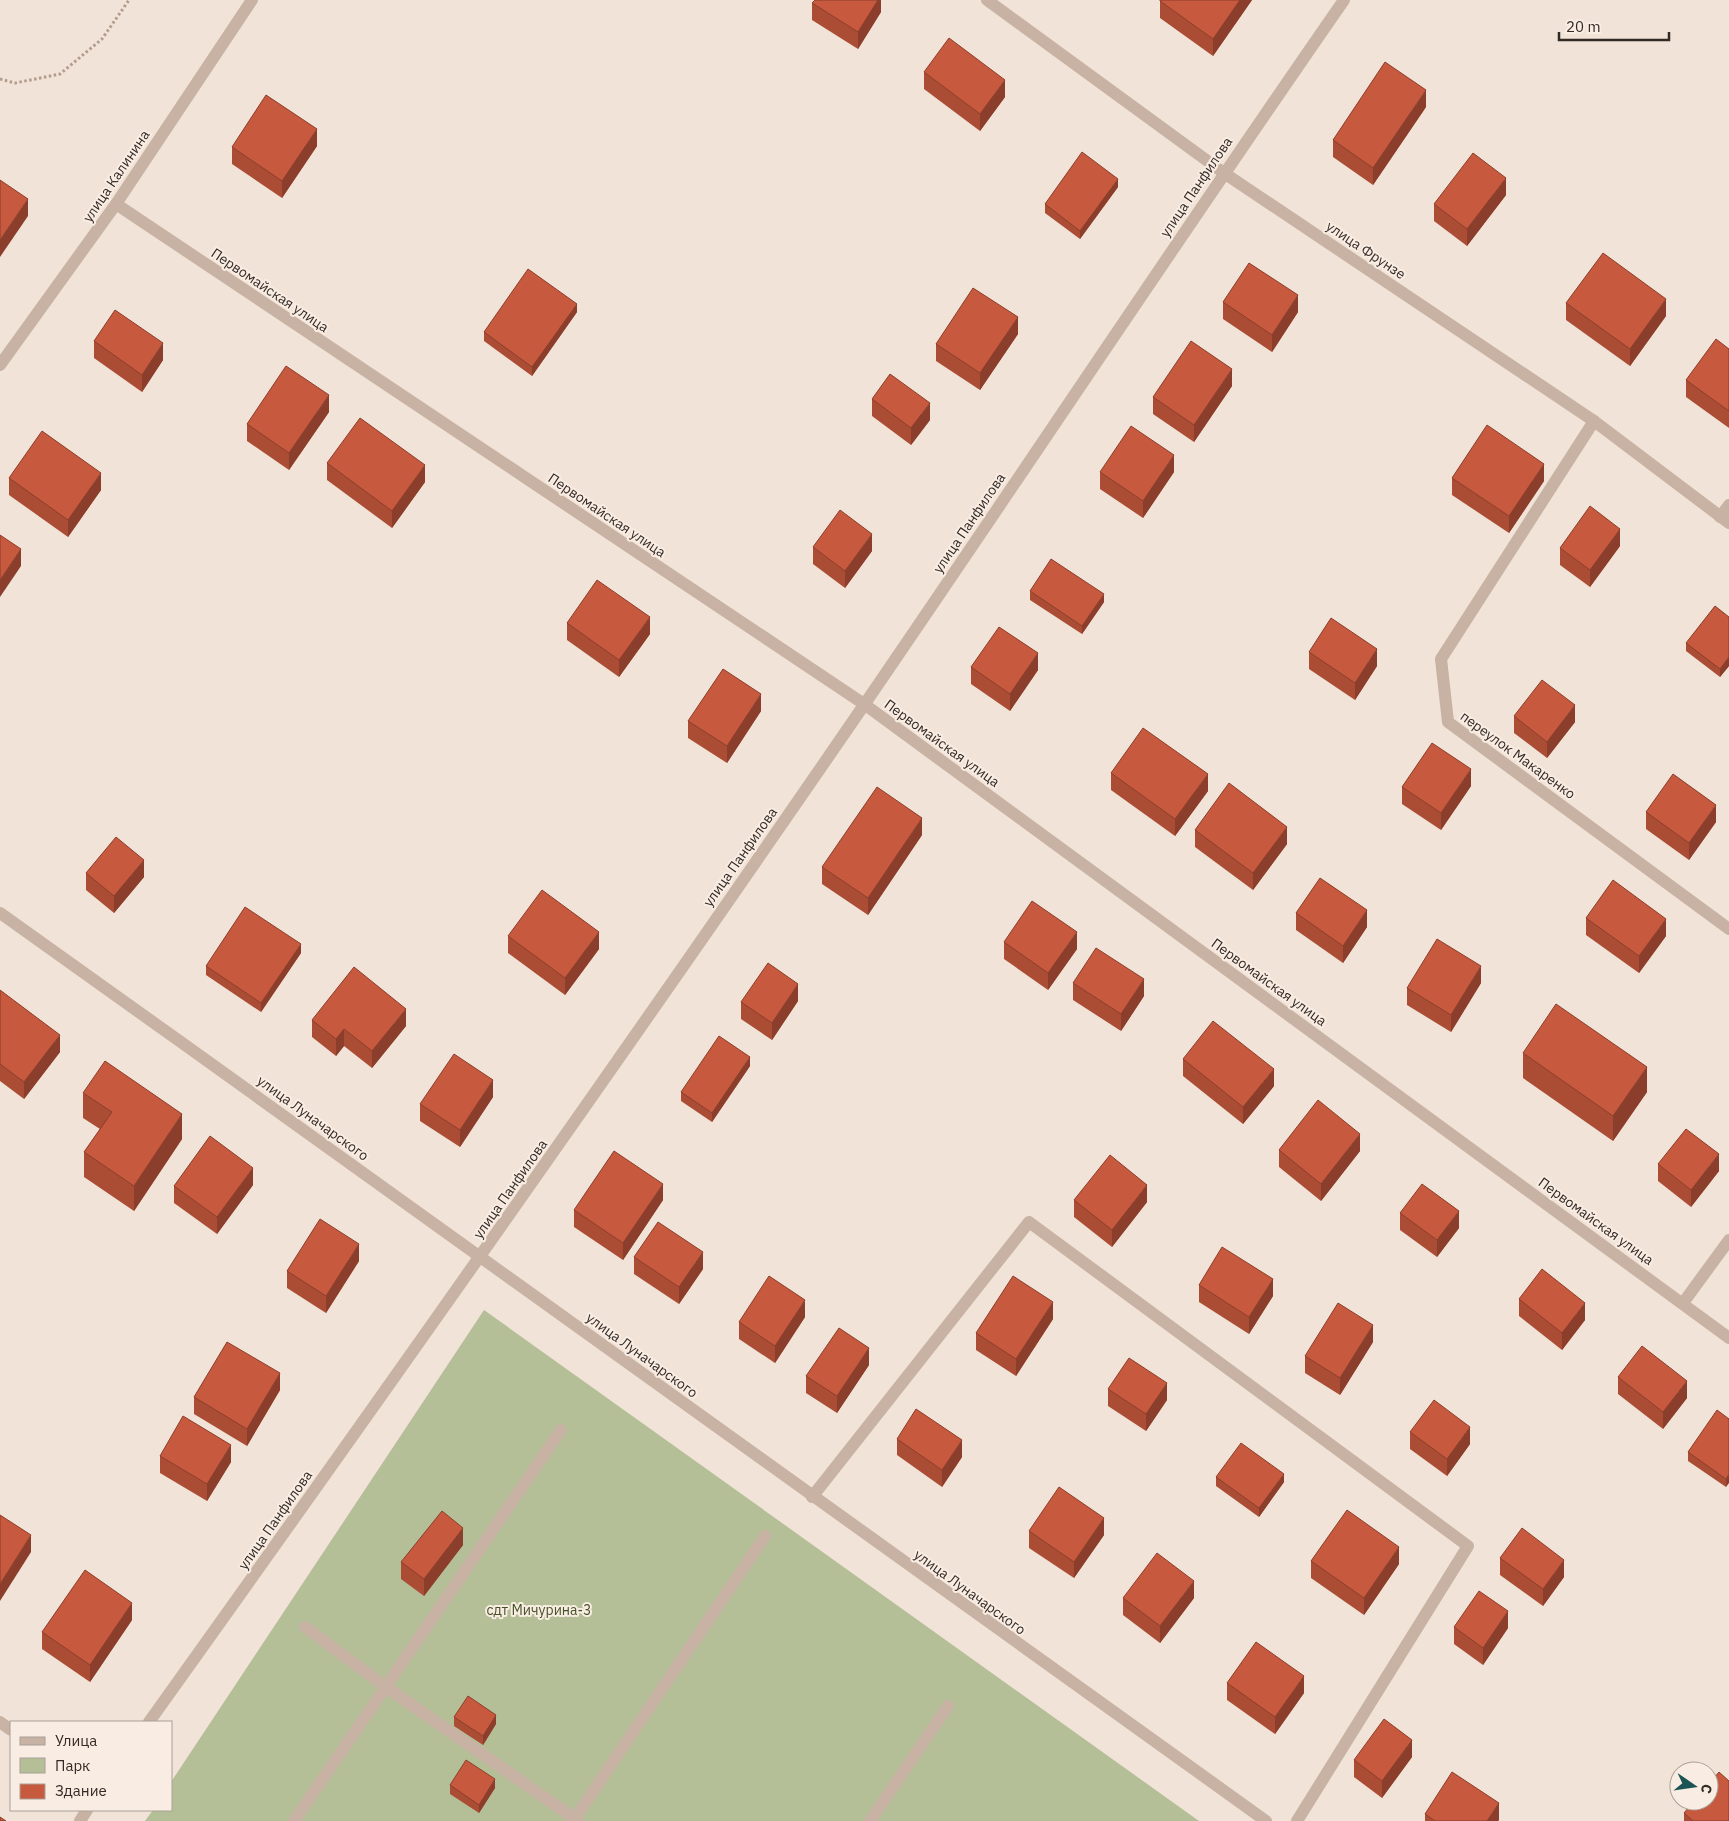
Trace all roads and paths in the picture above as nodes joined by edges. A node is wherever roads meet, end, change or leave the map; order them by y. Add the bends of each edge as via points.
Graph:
1 (129, 0) edge
2 (252, 0) edge
3 (987, 0) edge
4 (1344, 0) edge
5 (0, 79) edge
6 (1224, 173) junction
7 (116, 204) junction
8 (0, 365) edge
9 (1594, 421) junction
10 (1729, 506) edge
11 (1725, 520) edge
12 (864, 704) junction
13 (0, 913) edge
14 (1729, 929) edge
15 (1729, 1240) edge
16 (481, 1256) junction
17 (1682, 1304) junction
18 (1729, 1338) edge
19 (561, 1430) dead end
20 (812, 1497) junction
21 (765, 1536) dead end
22 (305, 1627) dead end
23 (386, 1687) junction
24 (948, 1706) dead end
25 (150, 1721) edge
26 (575, 1820) edge
27 (294, 1821) edge
28 (870, 1821) edge
29 (1266, 1821) edge
30 (1297, 1821) edge

1 - 5 path via 102,39 60,74 15,83
2 - 7 street, улица Калинина
3 - 6 street, улица Фрунзе
4 - 6 street, улица Панфилова
6 - 9 street, улица Фрунзе
6 - 12 street, улица Панфилова
7 - 8 street, улица Калинина
7 - 12 street, Первомайская улица
9 - 11 street, улица Фрунзе
9 - 14 street, переулок Макаренко via 1441,659 1448,722
10 - 11 street
12 - 16 street, улица Панфилова
12 - 17 street, Первомайская улица
13 - 16 street, улица Луначарского
15 - 17 street
16 - 20 street, улица Луначарского
16 - 25 street, улица Панфилова
17 - 18 street, Первомайская улица
19 - 23 street
20 - 29 street, улица Луначарского
20 - 30 street via 1029,1222 1468,1546
21 - 26 street
22 - 23 street
23 - 26 street
23 - 27 street
24 - 28 street

